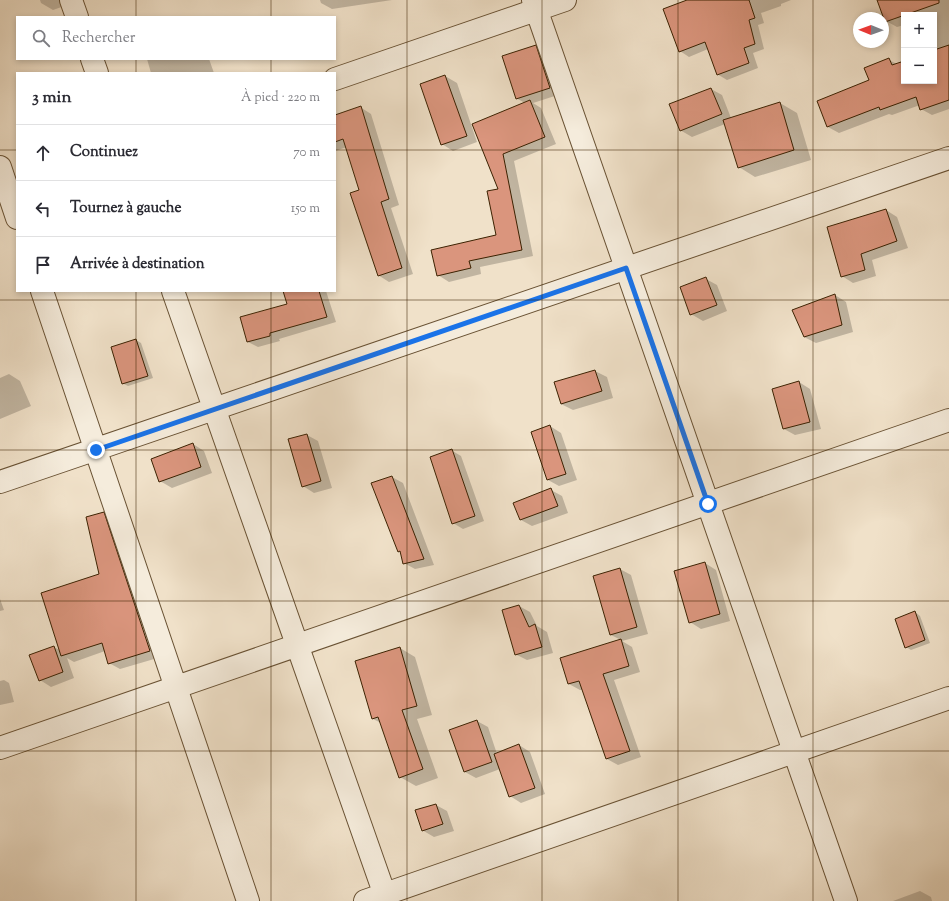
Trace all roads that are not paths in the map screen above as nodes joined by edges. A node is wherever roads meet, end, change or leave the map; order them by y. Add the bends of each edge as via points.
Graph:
1 (71, 0) edge
2 (565, 0) edge
3 (535, 5) edge
4 (77, 16) edge
5 (92, 60) edge
6 (97, 72) edge
7 (336, 79) edge
8 (949, 158) edge
9 (0, 167) edge
10 (8, 191) edge
11 (16, 215) edge
12 (626, 268) junction
13 (42, 292) edge
14 (173, 292) edge
15 (215, 409) junction
16 (949, 420) edge
17 (96, 450) junction
18 (0, 482) edge
19 (708, 504) junction
20 (298, 646) junction
21 (176, 688) junction
22 (949, 698) edge
23 (0, 748) edge
24 (794, 752) junction
25 (379, 899) edge
26 (248, 901) edge
27 (846, 901) edge

1 - 4 street
2 - 3 street
3 - 7 street
3 - 12 street
5 - 6 street
8 - 12 street
9 - 10 street
10 - 11 street
12 - 15 street
12 - 19 street
13 - 17 street
14 - 15 street
15 - 17 street
15 - 20 street
16 - 19 street
17 - 18 street
17 - 21 street
19 - 20 street
19 - 24 street
20 - 21 street
20 - 25 street
21 - 23 street
21 - 26 street
22 - 24 street
24 - 25 street
24 - 27 street

